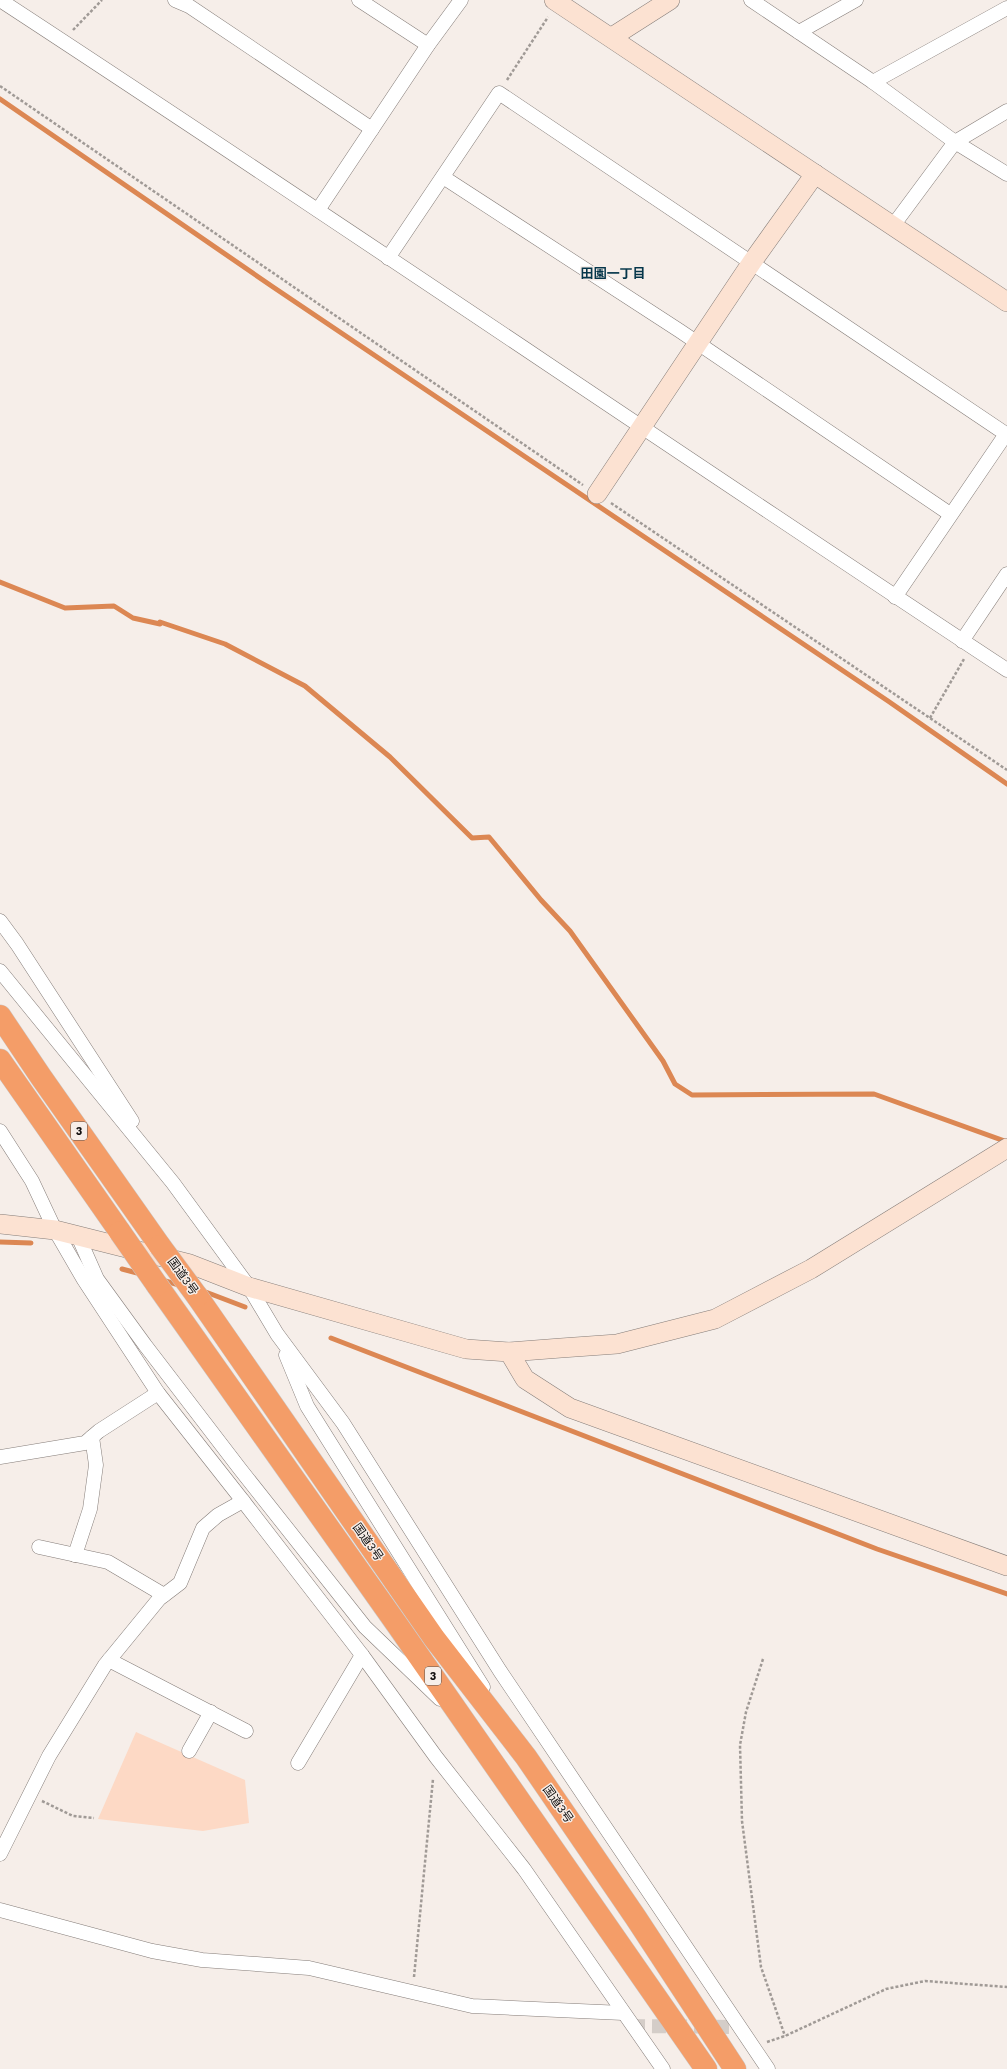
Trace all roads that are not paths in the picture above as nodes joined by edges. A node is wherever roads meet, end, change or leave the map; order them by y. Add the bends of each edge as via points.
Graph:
1 (0, 0) edge
2 (175, 0) edge
3 (359, 0) edge
4 (461, 0) edge
5 (670, 0) edge
6 (751, 0) edge
7 (856, 0) edge
8 (556, 1) edge
9 (191, 3) edge
10 (1007, 8) edge
11 (799, 32) junction
12 (612, 38) junction
13 (428, 45) junction
14 (873, 82) junction
15 (1007, 112) edge
16 (372, 129) junction
17 (954, 142) junction
18 (815, 174) junction
19 (1007, 174) edge
20 (444, 177) junction
21 (318, 210) junction
22 (892, 227) junction
23 (388, 258) junction
24 (752, 262) junction
25 (1007, 302) edge
26 (697, 343) junction
27 (641, 427) junction
28 (597, 494) road end
29 (950, 514) junction
30 (1007, 574) edge
31 (895, 597) junction
32 (967, 643) junction
33 (1007, 670) edge
34 (0, 921) edge
35 (0, 971) edge
36 (0, 1016) edge
37 (0, 1060) edge
38 (0, 1131) edge
39 (0, 1148) edge
40 (1007, 1148) edge
41 (32, 1181) junction
42 (172, 1183) junction
43 (0, 1224) edge
44 (54, 1230) junction
45 (78, 1236) junction
46 (249, 1287) junction
47 (277, 1334) junction
48 (509, 1352) junction
49 (158, 1393) junction
50 (92, 1437) junction
51 (0, 1457) edge
52 (243, 1501) junction
53 (39, 1547) dead end
54 (75, 1555) junction
55 (1007, 1566) edge
56 (164, 1595) junction
57 (362, 1655) junction
58 (109, 1660) junction
59 (211, 1712) junction
60 (464, 1723) junction
61 (246, 1730) dead end
62 (189, 1751) dead end
63 (526, 1757) junction
64 (298, 1763) dead end
65 (0, 1854) edge
66 (0, 1910) edge
67 (623, 2013) junction
68 (663, 2069) edge
69 (706, 2069) edge
70 (735, 2069) edge
71 (768, 2069) edge

1 - 21 street
2 - 9 street
3 - 13 street
4 - 13 street
5 - 12 street
6 - 11 street
7 - 11 street
8 - 12 street
9 - 16 street
10 - 14 street
11 - 14 street
12 - 18 street
13 - 16 street
14 - 17 street
15 - 17 street
16 - 21 street
17 - 19 street
17 - 22 street
18 - 22 street
18 - 24 street
20 - 23 street
20 - 24 street via 499,93
20 - 26 street
21 - 23 street
22 - 25 street
23 - 27 street
24 - 26 street
24 - 29 street via 1006,434
26 - 27 street
26 - 29 street
27 - 28 street
27 - 31 street
29 - 31 street
30 - 32 street
31 - 32 street
32 - 33 street
34 - 42 street
35 - 42 street
36 - 63 highway, 国道3号 / 3, bridge via 434,1638
37 - 60 highway, 国道3号 / 3, bridge
38 - 41 street
39 - 41 street
40 - 48 street via 812,1269 715,1319 617,1344
41 - 44 street
42 - 46 street
43 - 44 street
44 - 45 street
44 - 49 street
45 - 46 street via 190,1264
45 - 60 street via 97,1279 145,1345 366,1627
46 - 47 street
46 - 48 street via 466,1349
47 - 63 street via 307,1406
47 - 71 street via 343,1423 500,1671
48 - 55 street via 525,1379 570,1408
49 - 50 street
49 - 52 street
50 - 51 street via 85,1443
50 - 54 street via 96,1465 90,1509
52 - 56 street via 218,1515 203,1528 180,1583
52 - 57 street
53 - 54 street
54 - 56 street via 108,1562
56 - 58 street
57 - 64 street
57 - 67 street via 524,1869
58 - 59 street
58 - 65 street via 49,1756
59 - 61 street
59 - 62 street
60 - 69 highway, 国道3号 / 3
63 - 70 highway, 国道3号 / 3
66 - 67 street via 152,1951 202,1960 309,1968 472,2006
67 - 68 street

